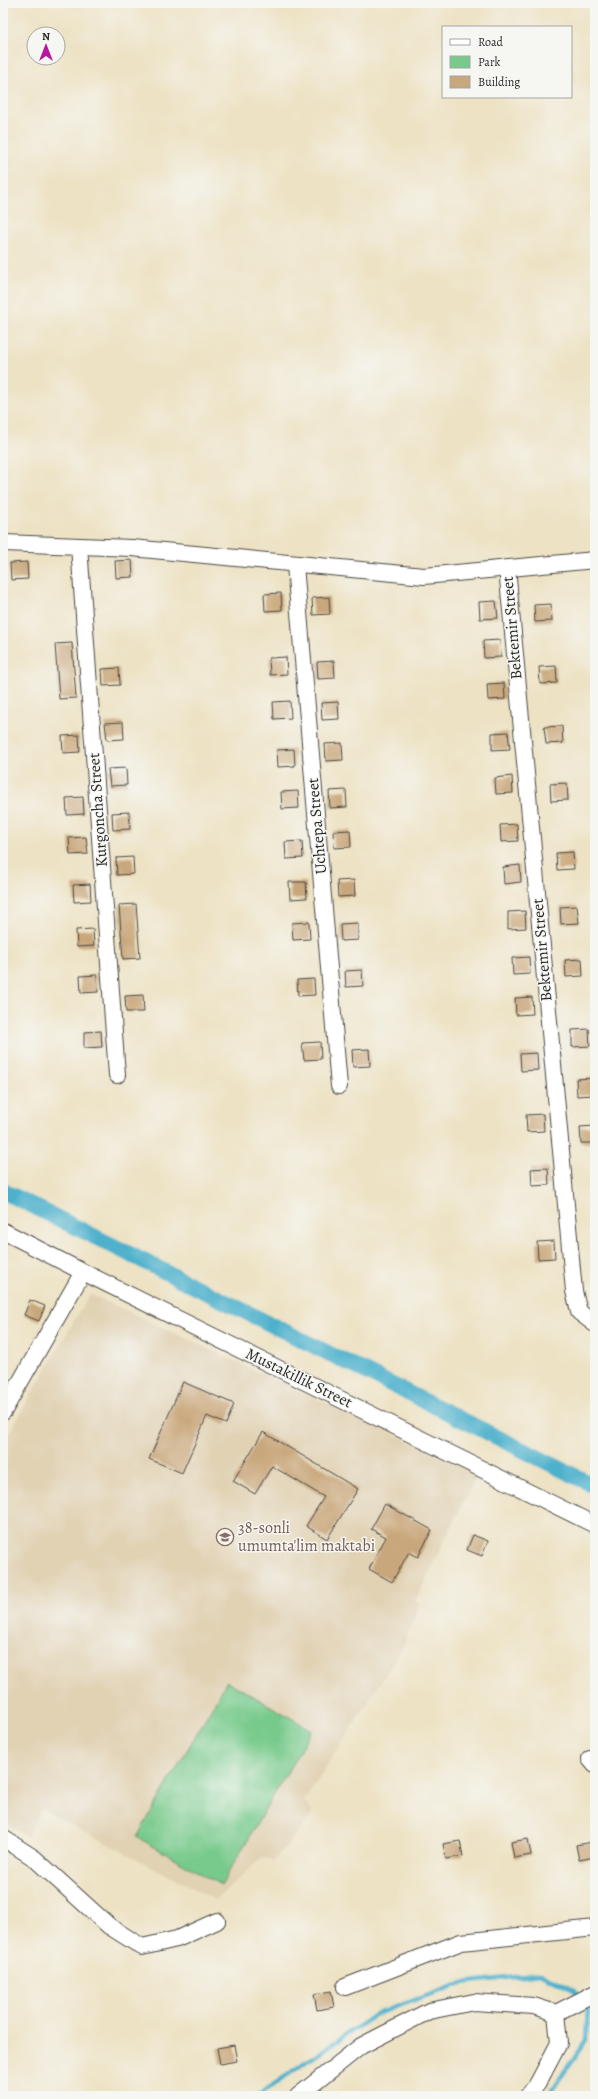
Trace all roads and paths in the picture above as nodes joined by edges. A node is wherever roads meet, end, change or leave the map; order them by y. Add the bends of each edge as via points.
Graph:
1 (3, 543) edge
2 (79, 546) junction
3 (595, 560) edge
4 (295, 565) junction
5 (507, 568) junction
6 (117, 1075) dead end
7 (339, 1086) dead end
8 (3, 1230) edge
9 (83, 1272) junction
10 (595, 1324) edge
11 (3, 1412) edge
12 (595, 1524) edge
13 (3, 1838) edge
14 (217, 1921) dead end
15 (595, 1928) edge
16 (345, 1987) dead end
17 (593, 1994) edge
18 (556, 2013) junction
19 (298, 2096) edge
20 (528, 2096) edge

1 - 2 street
2 - 4 street via 132,548
2 - 6 street, Kurgoncha Street
3 - 5 street
4 - 5 street via 424,576
4 - 7 street, Uchtepa Street
5 - 10 street, Bektemir Street via 574,1291 579,1312
8 - 9 street, Mustakillik Street
9 - 11 street
9 - 12 street, Mustakillik Street
13 - 14 street via 34,1858 109,1926 142,1947 178,1939
15 - 16 street via 461,1942
17 - 18 street
18 - 19 street via 534,2006 474,2002 429,2011 361,2046
18 - 20 street via 559,2043 538,2083

